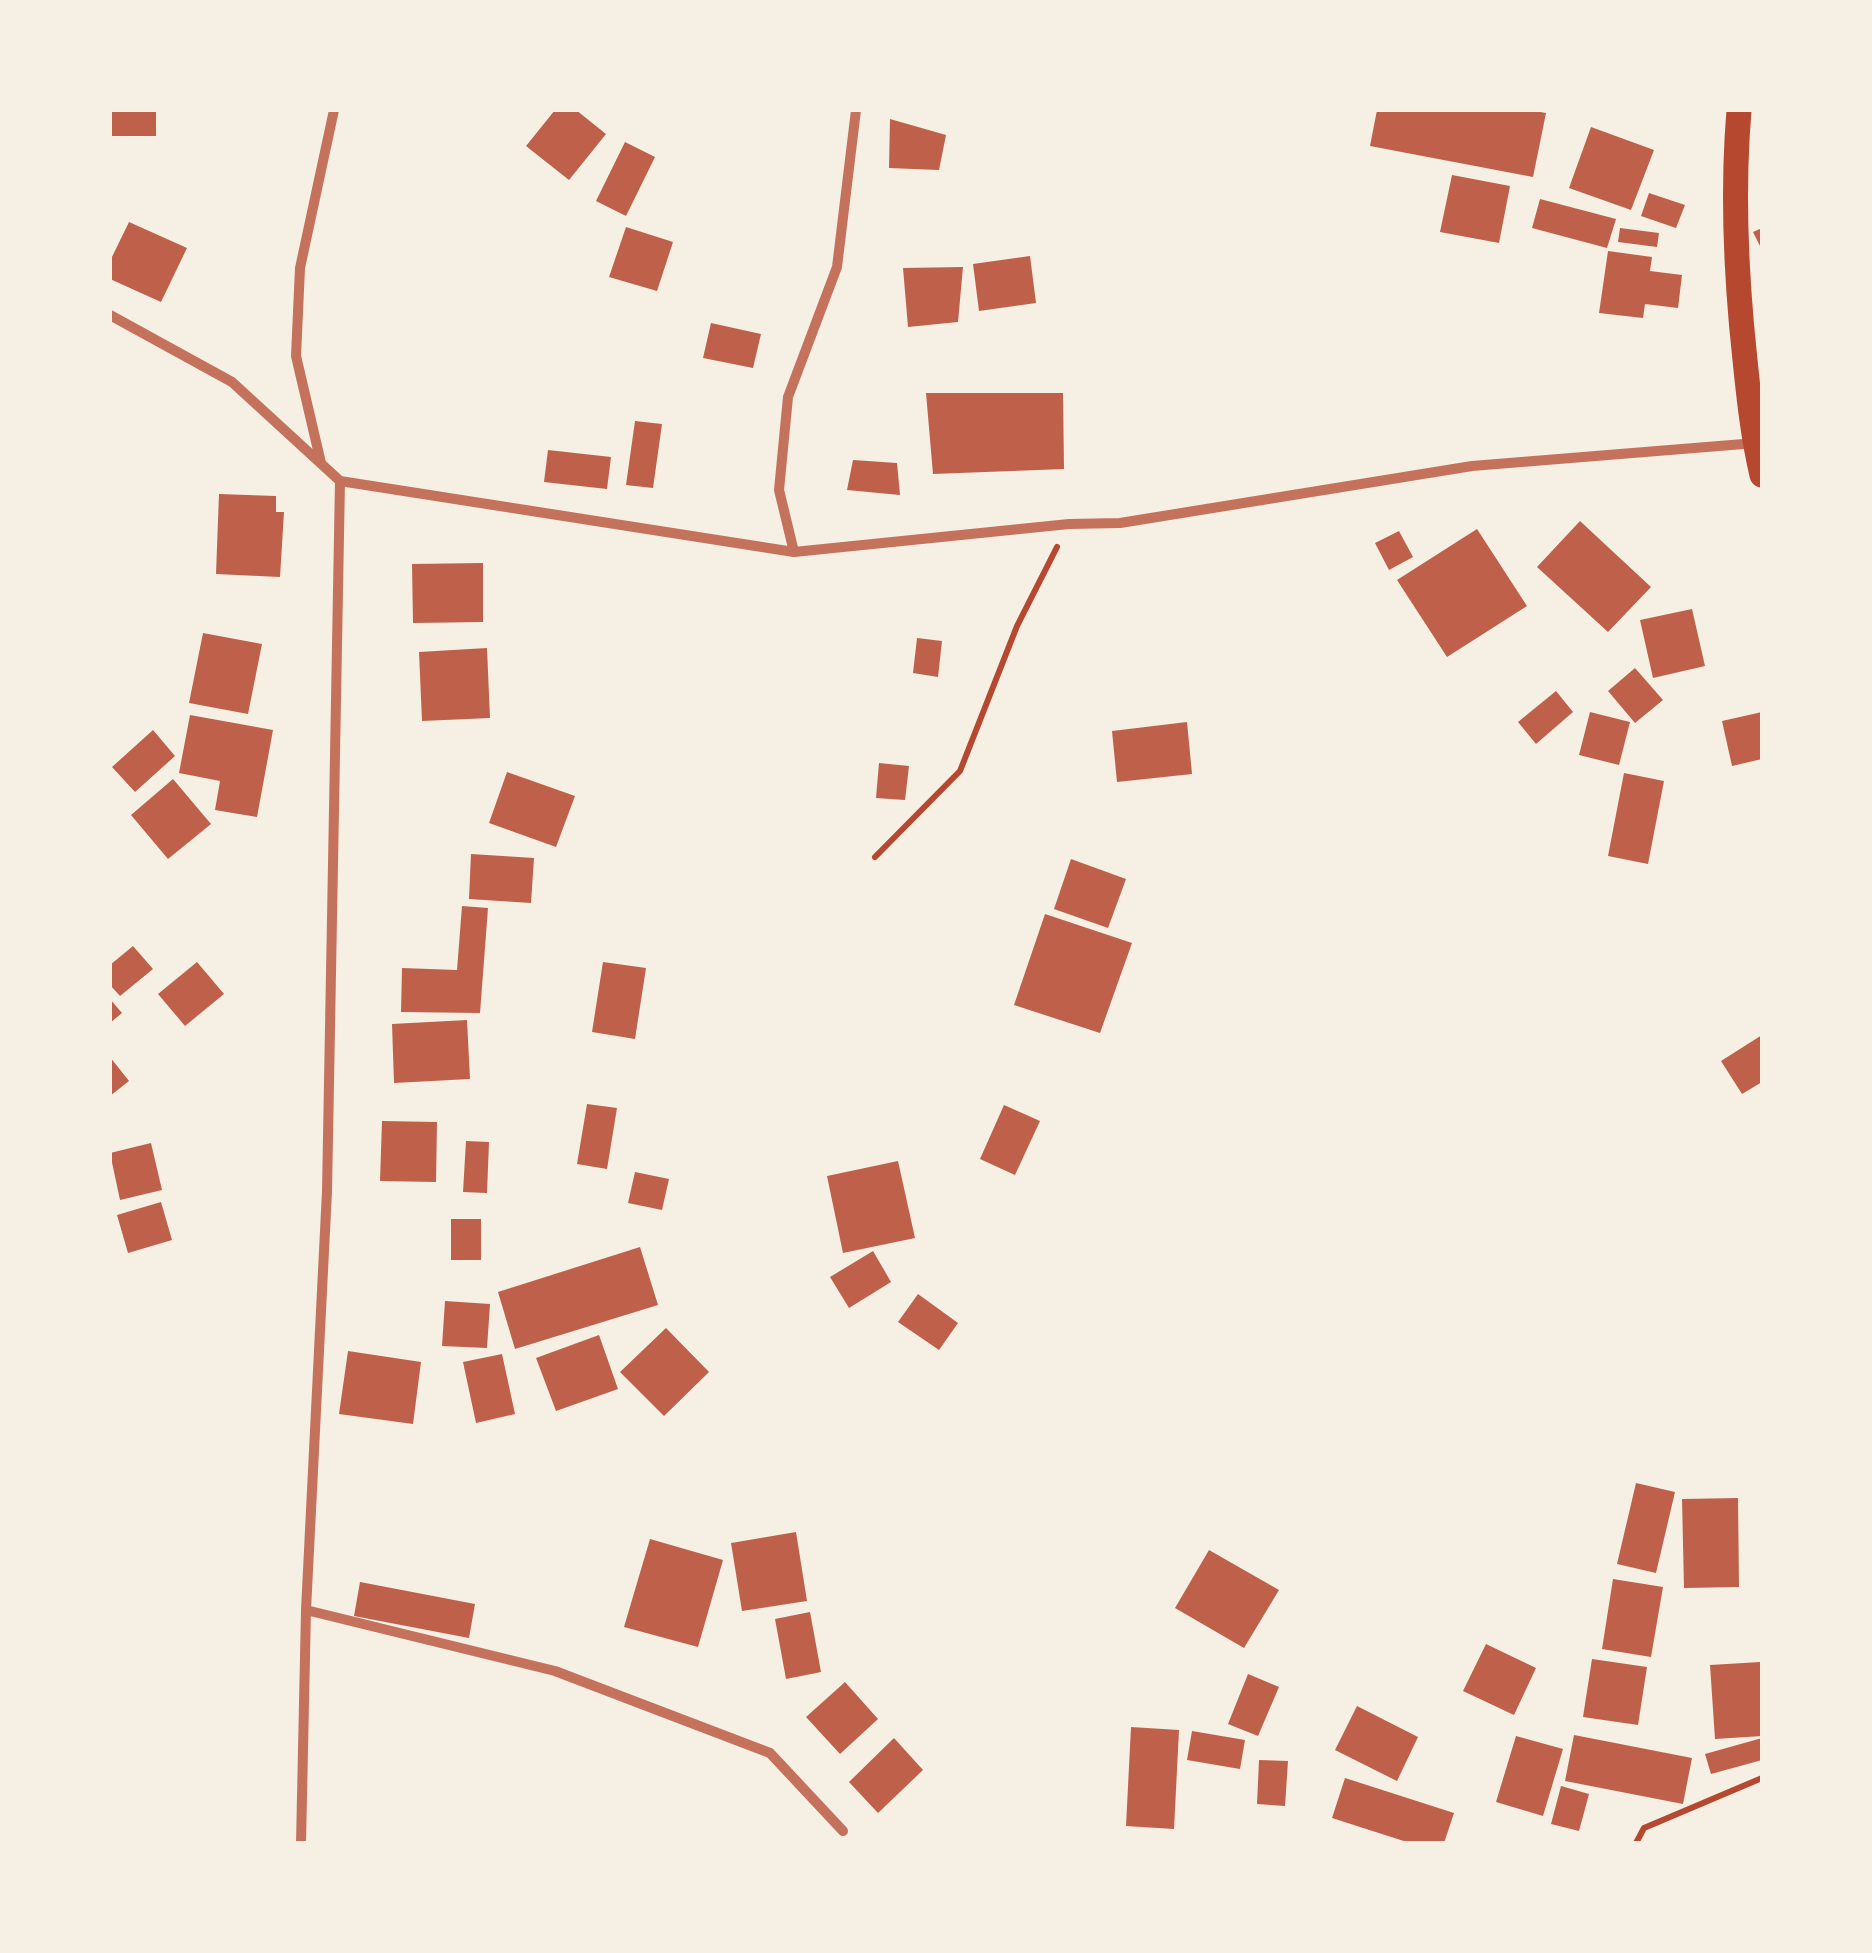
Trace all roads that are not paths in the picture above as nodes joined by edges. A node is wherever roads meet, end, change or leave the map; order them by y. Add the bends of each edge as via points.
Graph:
1 (334, 110) edge
2 (856, 110) edge
3 (1738, 110) edge
4 (110, 315) edge
5 (1758, 443) edge
6 (322, 464) junction
7 (1762, 475) edge
8 (340, 481) junction
9 (794, 552) junction
10 (306, 1610) junction
11 (843, 1831) dead end
12 (301, 1843) edge

1 - 6 street via 300,268 296,356
2 - 9 street via 837,267 788,397 779,490
3 - 5 main road via 1739,301
4 - 6 street via 232,382
5 - 7 main road
5 - 9 street via 1472,466 1120,523
6 - 8 street
8 - 9 street
8 - 10 street via 327,1191
10 - 11 street via 555,1671 770,1753
10 - 12 street

